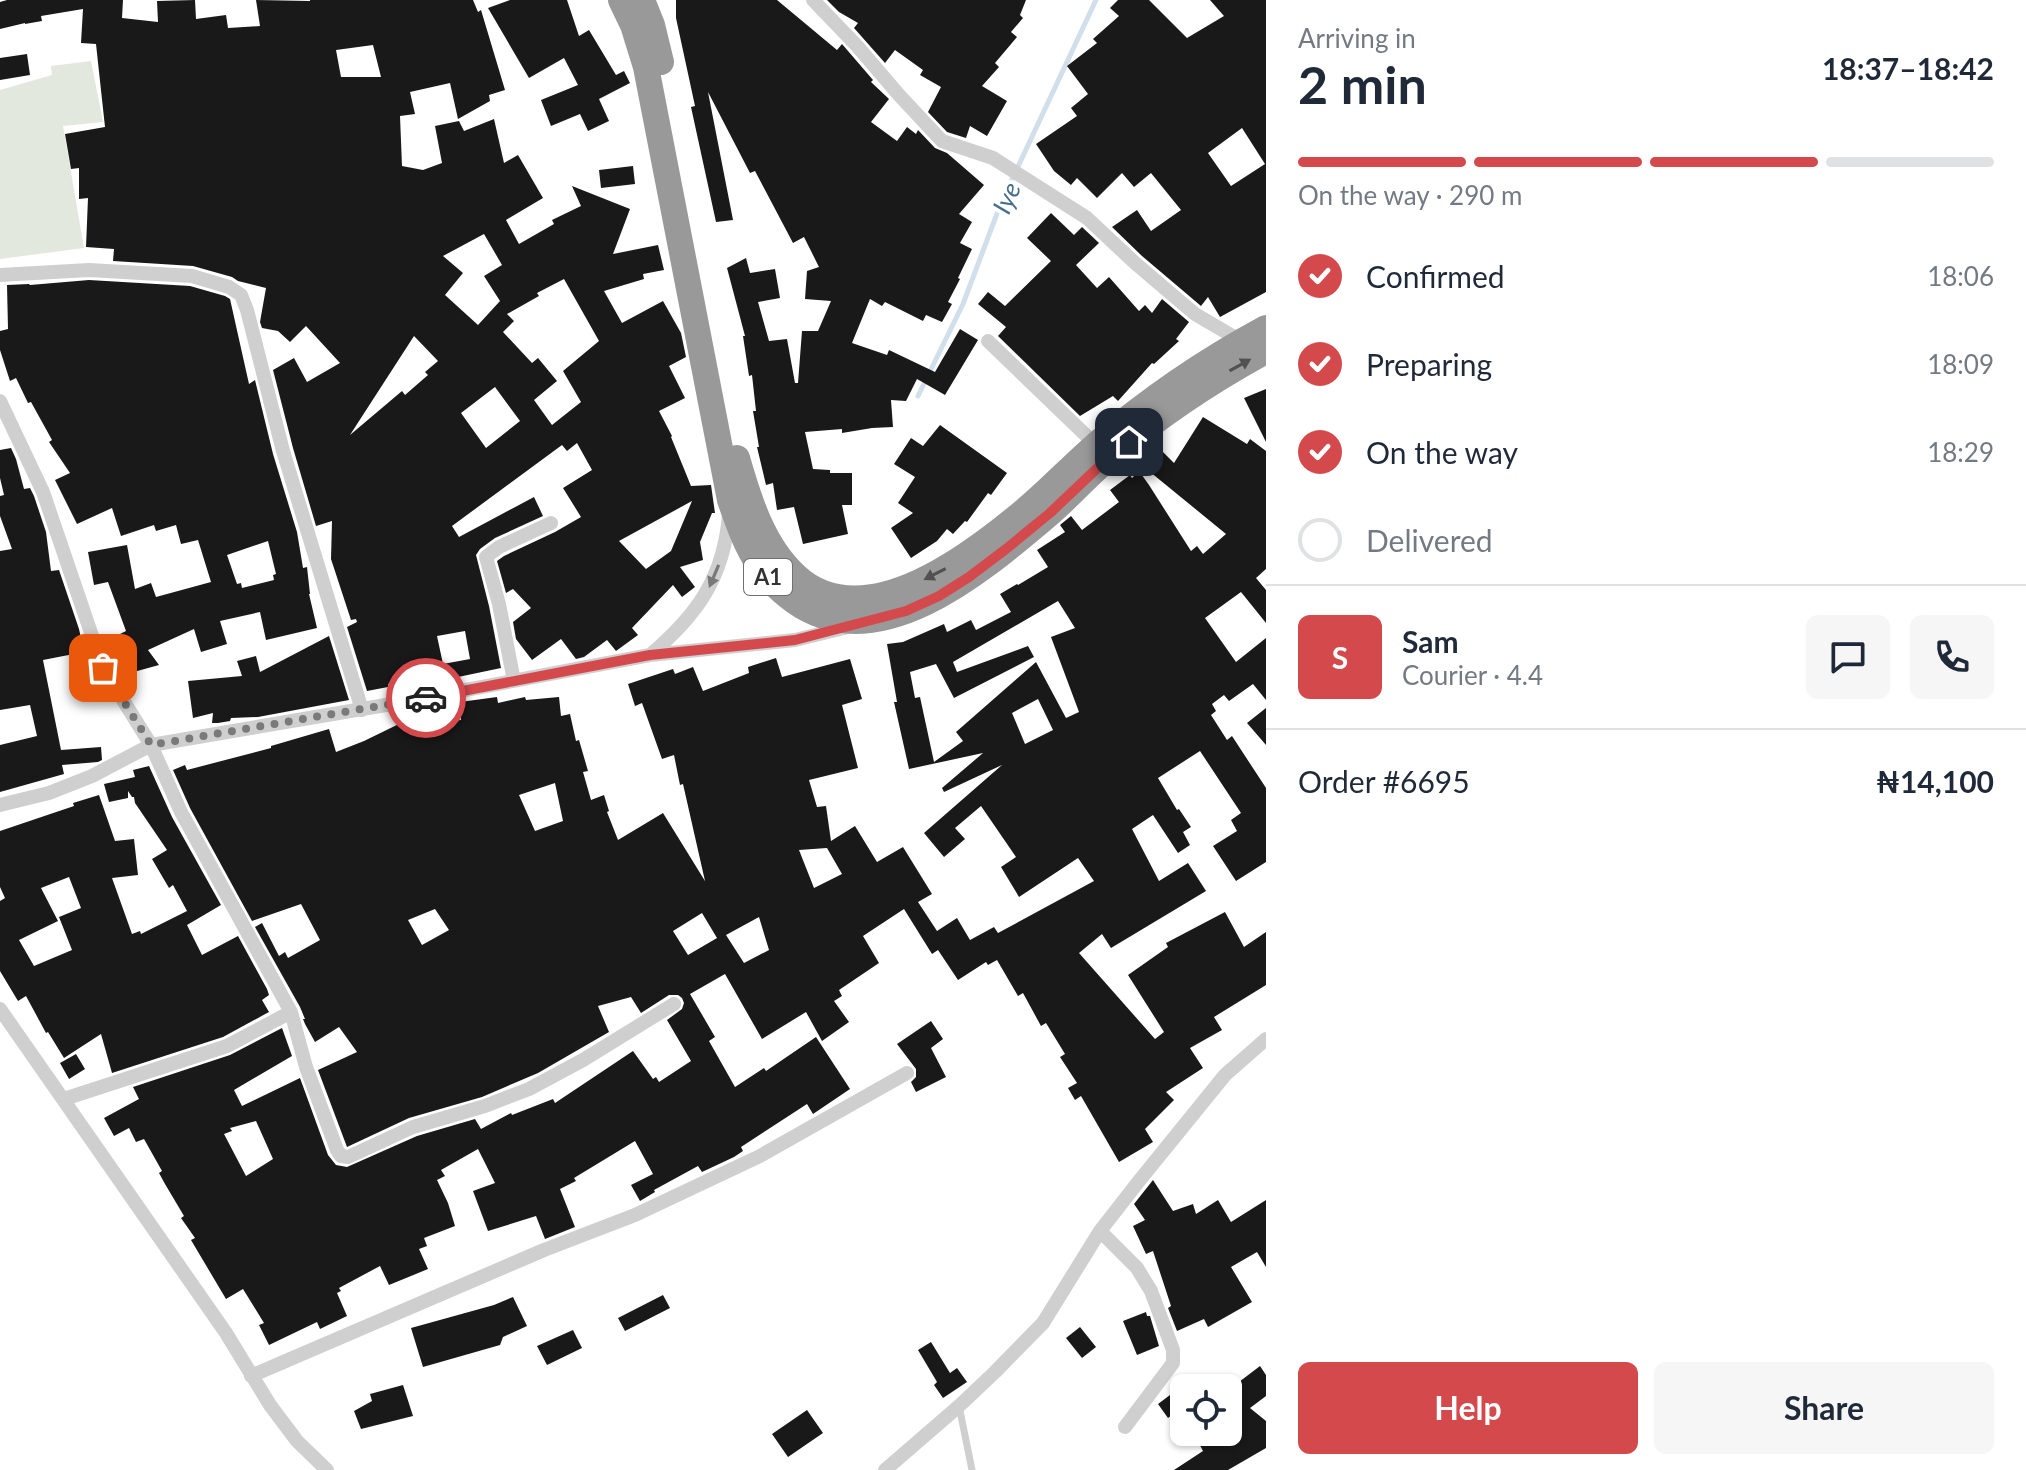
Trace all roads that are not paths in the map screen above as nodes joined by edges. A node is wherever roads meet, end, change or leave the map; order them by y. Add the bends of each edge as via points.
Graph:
1 (621, 0) edge
2 (642, 0) edge
3 (813, 0) edge
4 (688, 246) junction
5 (0, 275) edge
6 (1266, 328) edge
7 (988, 341) dead end
8 (1254, 346) edge
9 (0, 401) edge
10 (1096, 445) junction
11 (730, 500) junction
12 (551, 523) dead end
13 (868, 621) junction
14 (650, 655) junction
15 (514, 681) junction
16 (362, 710) junction
17 (151, 745) junction
18 (0, 805) edge
19 (674, 1004) dead end
20 (0, 1009) edge
21 (291, 1012) junction
22 (1266, 1039) edge
23 (907, 1073) dead end
24 (64, 1099) junction
25 (1100, 1231) junction
26 (251, 1376) junction
27 (959, 1406) junction
28 (1125, 1427) dead end
29 (327, 1470) edge
30 (885, 1470) edge
31 (972, 1470) edge

1 - 4 highway, A1 via 646,67
2 - 4 highway, A1 via 663,71
3 - 8 street via 942,141 993,158 1087,218 1195,314
10 -> 4 highway, A1 via 1033,504 937,574 875,597 845,598 820,591 797,577 775,552 757,518 734,449
4 - 11 highway, A1
5 - 16 street via 89,270 192,276 241,295
6 - 8 highway, A1
7 - 10 street
8 - 10 highway, A1 via 1158,395
13 -> 8 highway, A1 via 906,611 969,577 1050,513 1108,458
9 - 17 street via 43,492 103,668
11 - 13 highway, A1 via 760,568 781,592 807,610 834,619
11 -> 14 street via 715,576 686,620
12 - 15 street via 486,557
13 - 14 street via 795,640
14 - 15 street
15 - 16 street
16 - 17 street
17 - 18 street via 77,782
17 - 21 street via 181,812
19 - 21 street via 529,1089 413,1127 348,1157 337,1150
20 - 24 street
21 - 24 street via 227,1046
22 - 25 street via 1225,1075
23 - 26 street via 760,1156 635,1215
24 - 26 street
25 - 27 street via 1043,1323
25 - 28 street via 1137,1268 1173,1350 1173,1363
26 - 29 street via 297,1441
27 - 30 street
27 - 31 lane

